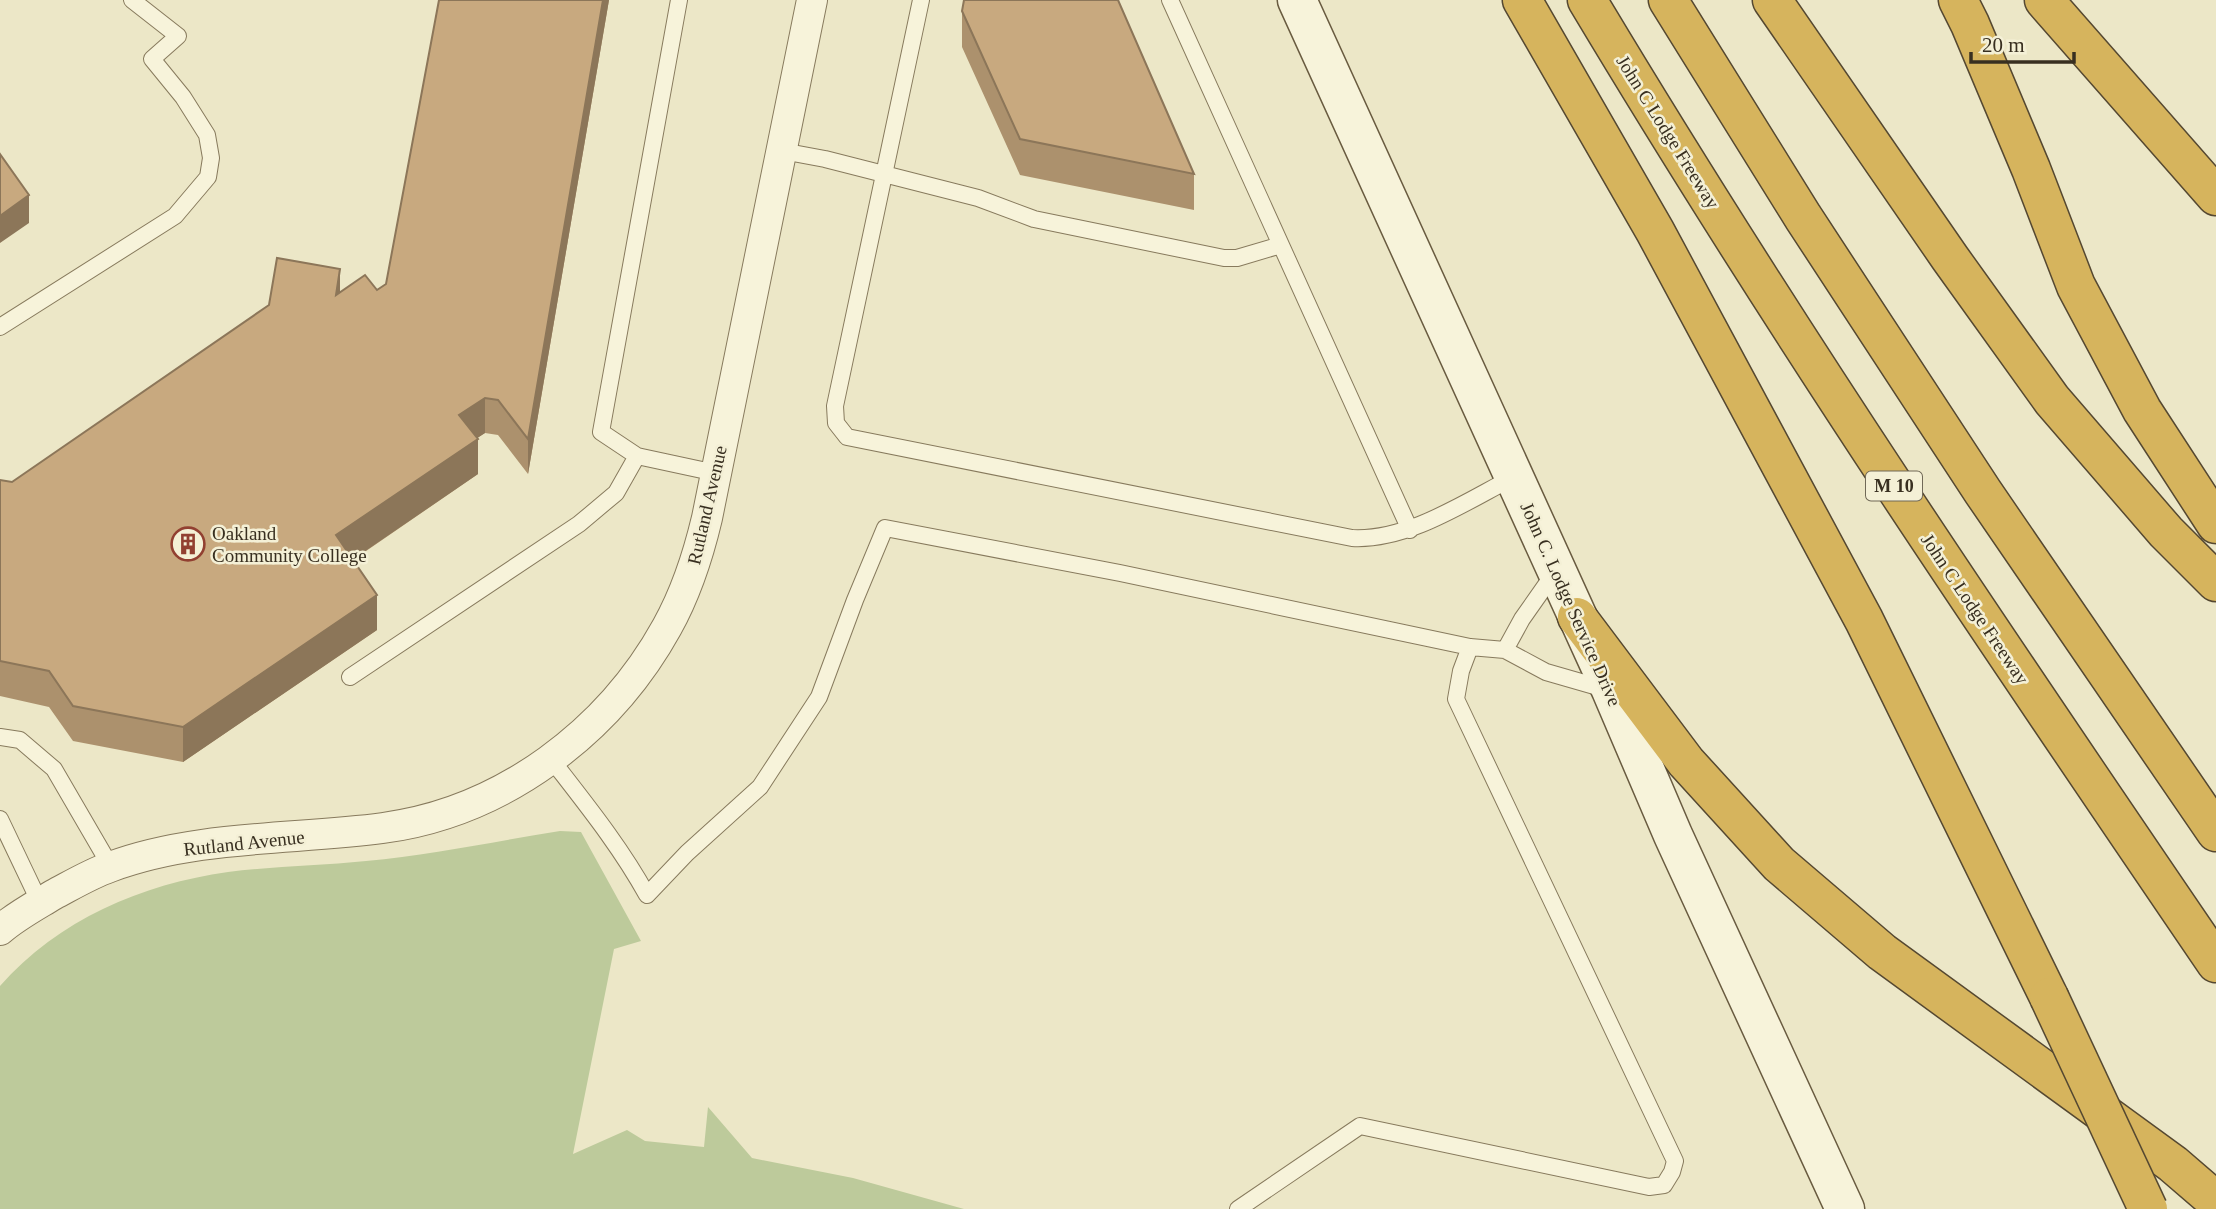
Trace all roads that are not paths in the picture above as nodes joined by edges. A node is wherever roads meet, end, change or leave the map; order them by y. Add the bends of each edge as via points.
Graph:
1 (132, 0) edge
2 (679, 0) edge
3 (812, 0) edge
4 (921, 0) edge
5 (1170, 0) edge
6 (1297, 0) edge
7 (1522, 0) edge
8 (1587, 0) edge
9 (1668, 0) edge
10 (1772, 0) edge
11 (1958, 0) edge
12 (2045, 0) edge
13 (782, 151) junction
14 (886, 173) junction
15 (2216, 196) edge
16 (1281, 245) junction
17 (0, 327) edge
18 (637, 456) junction
19 (716, 474) junction
20 (1514, 477) junction
21 (2216, 524) edge
22 (1410, 530) junction
23 (1555, 572) junction
24 (2216, 583) edge
25 (1577, 617) junction
26 (1470, 647) junction
27 (1505, 650) junction
28 (350, 677) dead end
29 (1611, 690) junction
30 (0, 737) edge
31 (551, 759) junction
32 (0, 819) edge
33 (2216, 832) edge
34 (111, 867) junction
35 (40, 903) junction
36 (0, 930) edge
37 (2216, 963) edge
38 (2216, 1200) edge
39 (1238, 1209) edge
40 (1845, 1209) edge
41 (2148, 1209) edge

1 - 17 lane via 178,36 152,59 207,135 208,177 175,216
2 - 18 lane via 601,432
3 - 13 street, Rutland Avenue
4 - 14 lane
5 - 16 lane
6 - 20 main road, John C. Lodge Service Drive
7 - 41 highway, bridge via 1655,230 1864,620
8 - 37 highway, John C Lodge Freeway / M 10 via 1687,165 1945,565
9 - 33 highway via 1983,492
10 - 24 highway via 2052,400
11 - 21 highway via 2076,286 2142,410
12 - 15 highway
13 - 14 lane
13 - 19 street, Rutland Avenue
14 - 16 lane via 1034,219 1224,258
14 - 22 lane via 835,406 836,423 847,437 1352,538
16 - 22 lane
18 - 19 lane
18 - 28 lane via 617,494 579,524
19 - 31 street, Rutland Avenue via 698,554 668,626 626,691
20 - 22 lane
20 - 23 main road, John C. Lodge Service Drive
23 - 25 main road, John C. Lodge Service Drive
23 - 27 lane
25 - 29 main road, John C. Lodge Service Drive
25 - 38 highway via 1686,762 1779,864 1882,952
26 - 27 lane
26 - 31 lane via 885,528 820,697 760,787 647,895
26 - 39 lane via 1456,699 1675,1161 1672,1172 1664,1185 1649,1188 1360,1126
27 - 29 lane via 1546,672
29 - 40 main road, John C. Lodge Service Drive
30 - 34 lane via 20,740 54,769
31 - 34 street, Rutland Avenue via 495,793 427,820 215,844
32 - 35 lane
34 - 35 street, Rutland Avenue
35 - 36 street, Rutland Avenue

